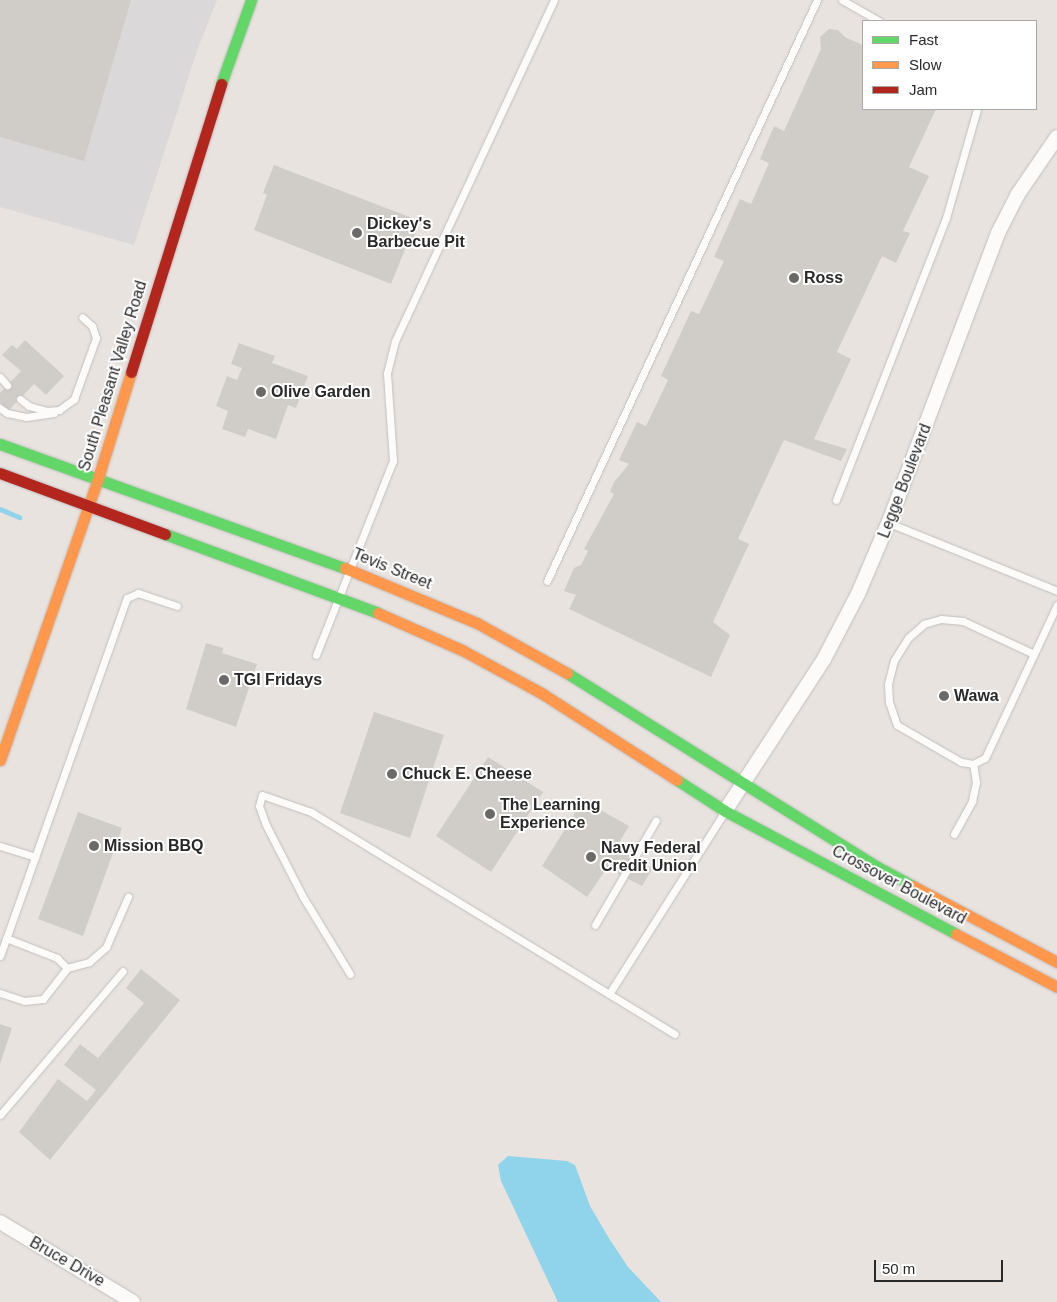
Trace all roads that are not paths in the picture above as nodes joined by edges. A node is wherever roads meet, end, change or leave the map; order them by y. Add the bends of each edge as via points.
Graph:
1 (252, 0) edge
2 (554, 0) edge
3 (817, 0) edge
4 (842, 0) edge
5 (877, 20) edge
6 (976, 110) edge
7 (1057, 137) edge
8 (82, 317) dead end
9 (0, 377) edge
10 (7, 385) dead end
11 (20, 399) dead end
12 (0, 408) edge
13 (64, 408) junction
14 (0, 444) edge
15 (0, 473) edge
16 (98, 478) junction
17 (836, 500) dead end
18 (88, 507) junction
19 (888, 523) junction
20 (350, 569) junction
21 (547, 581) dead end
22 (1057, 591) edge
23 (337, 598) junction
24 (1057, 605) edge
25 (177, 606) dead end
26 (1034, 654) junction
27 (316, 655) dead end
28 (0, 760) edge
29 (972, 764) junction
30 (742, 785) junction
31 (725, 811) junction
32 (656, 820) dead end
33 (954, 834) dead end
34 (0, 846) edge
35 (35, 857) junction
36 (128, 897) dead end
37 (595, 925) dead end
38 (6, 938) junction
39 (0, 956) edge
40 (1057, 962) edge
41 (67, 968) junction
42 (123, 971) dead end
43 (350, 974) dead end
44 (1057, 987) edge
45 (0, 993) edge
46 (609, 994) junction
47 (675, 1034) dead end
48 (0, 1115) edge
49 (0, 1222) edge
50 (133, 1302) edge

1 - 16 main road, South Pleasant Valley Road via 229,59
2 - 20 lane via 396,341 387,373 393,461
3 - 21 lane
4 - 5 lane
6 - 17 lane via 946,218
7 - 19 street, Legge Boulevard via 1018,194 998,233
8 - 13 lane via 92,326 96,338 78,394
9 - 10 lane
11 - 13 lane via 38,409 54,411
12 - 13 lane via 17,416 40,417
14 - 16 main road, Tevis Street
15 - 18 main road
16 - 18 main road, South Pleasant Valley Road
16 - 20 main road, Tevis Street
18 - 23 main road
18 - 28 main road, South Pleasant Valley Road
19 - 22 lane
19 - 30 street, Legge Boulevard via 838,633
20 - 23 lane
20 - 30 main road, Tevis Street via 438,605 516,644
23 - 27 lane
23 - 31 main road via 383,615 504,672
24 - 26 lane
25 - 35 lane via 142,594 133,593 127,598
26 - 29 lane via 985,758
26 - 29 lane via 963,621 941,619 924,624 908,638 894,660 888,684 889,702 897,725 961,762
29 - 33 lane via 976,782 972,801
30 - 31 street, Legge Boulevard
30 - 40 main road, Crossover Boulevard via 876,866
31 - 44 main road, Crossover Boulevard
31 - 46 lane
32 - 37 lane
34 - 35 lane
35 - 38 lane
36 - 41 lane via 106,947 89,962
38 - 39 lane
38 - 41 lane via 57,958
41 - 45 lane via 43,999 24,1001
42 - 48 lane
43 - 46 lane via 302,897 266,824 259,806 262,795 311,812
46 - 47 lane
49 - 50 street, Bruce Drive

